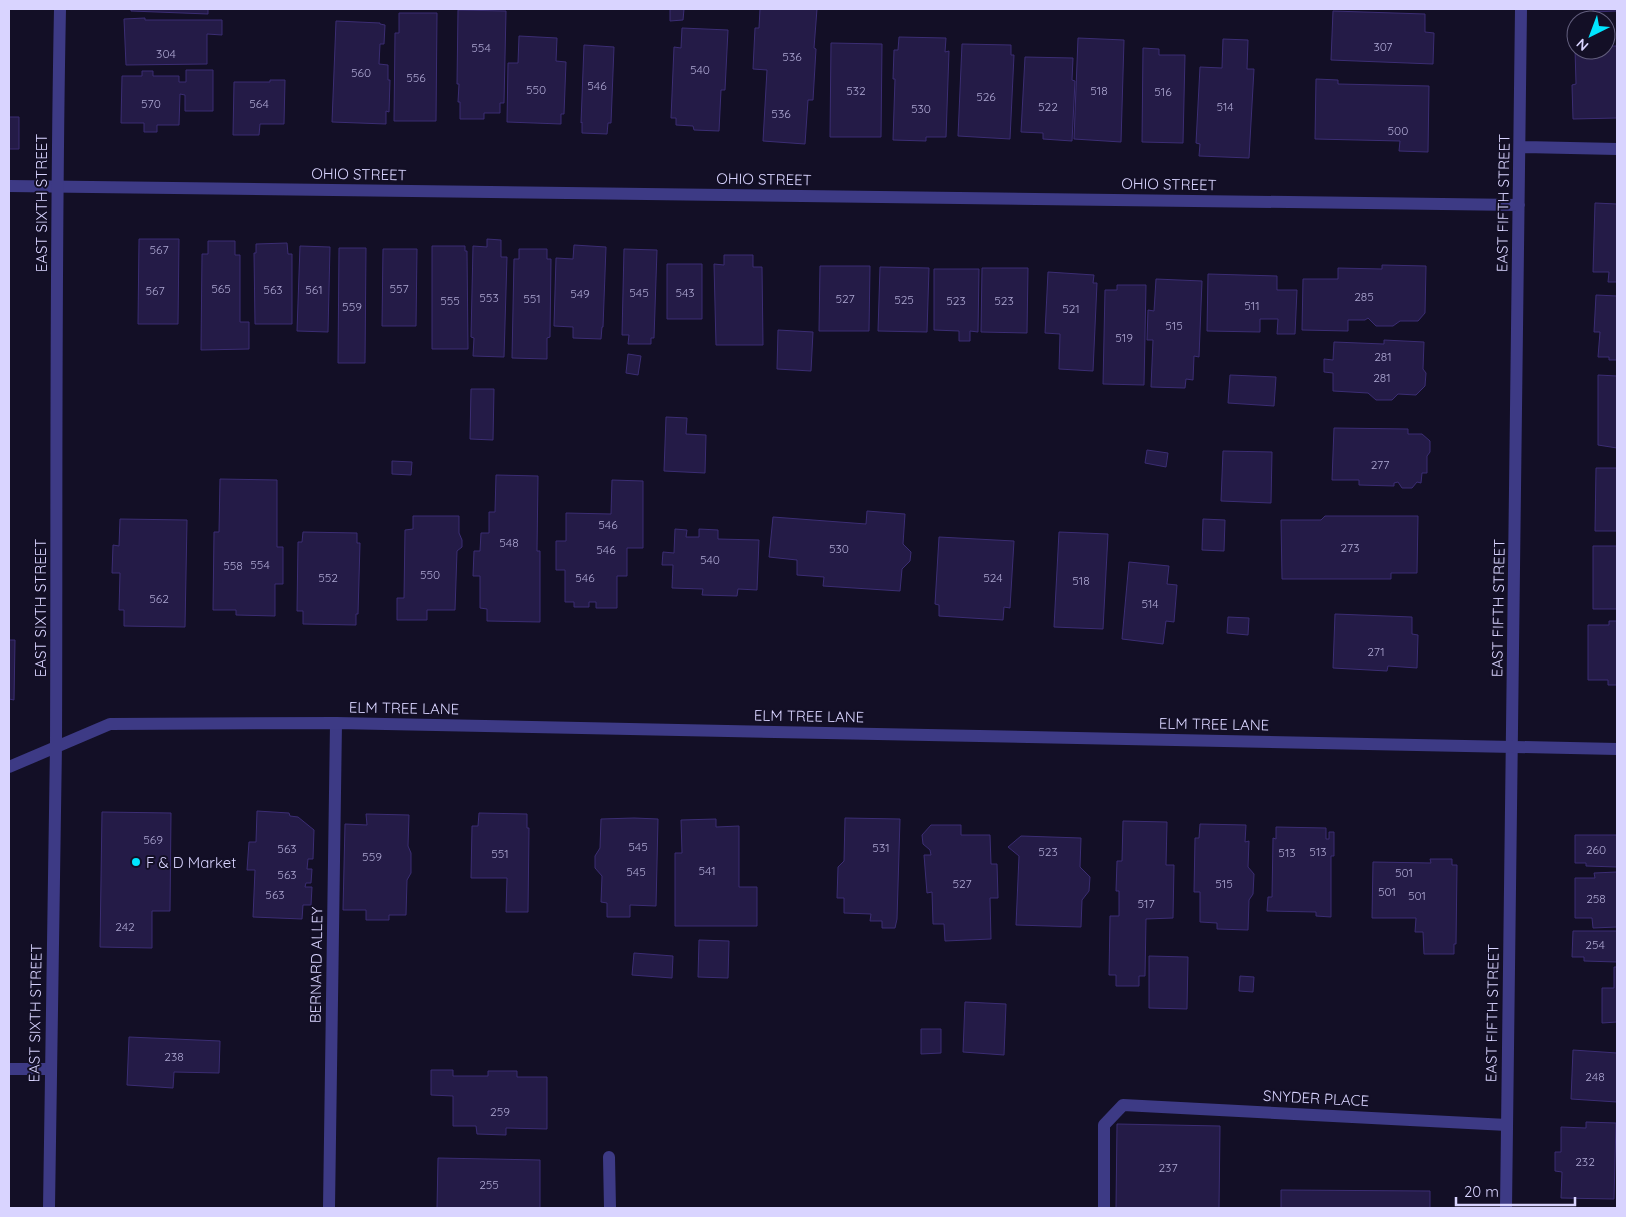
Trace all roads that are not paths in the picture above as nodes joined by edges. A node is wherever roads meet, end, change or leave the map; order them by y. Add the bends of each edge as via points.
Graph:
1 (60, 9) edge
2 (1522, 9) edge
3 (1520, 147) junction
4 (1617, 149) edge
5 (9, 186) edge
6 (57, 187) junction
7 (1519, 205) junction
8 (336, 723) junction
9 (1512, 746) junction
10 (56, 747) junction
11 (1617, 749) edge
12 (9, 767) edge
13 (9, 1069) edge
14 (50, 1069) junction
15 (1507, 1125) junction
16 (609, 1157) dead end
17 (50, 1208) edge
18 (328, 1208) edge
19 (610, 1208) edge
20 (1104, 1208) edge
21 (1506, 1208) edge

1 - 6 street, EAST SIXTH STREET
2 - 3 street, EAST FIFTH STREET
3 - 4 street
3 - 7 street, EAST FIFTH STREET
5 - 6 street, OHIO STREET
6 - 7 street, OHIO STREET
6 - 10 street, EAST SIXTH STREET
7 - 9 street, EAST FIFTH STREET
8 - 9 street, ELM TREE LANE
8 - 10 street, ELM TREE LANE via 110,724
8 - 18 street, BERNARD ALLEY
9 - 11 street, ELM TREE LANE
9 - 15 street, EAST FIFTH STREET
10 - 12 street, ELM TREE LANE
10 - 14 street, EAST SIXTH STREET
13 - 14 street
14 - 17 street, EAST SIXTH STREET
15 - 20 street, SNYDER PLACE via 1123,1105 1104,1125
15 - 21 street, EAST FIFTH STREET
16 - 19 street

